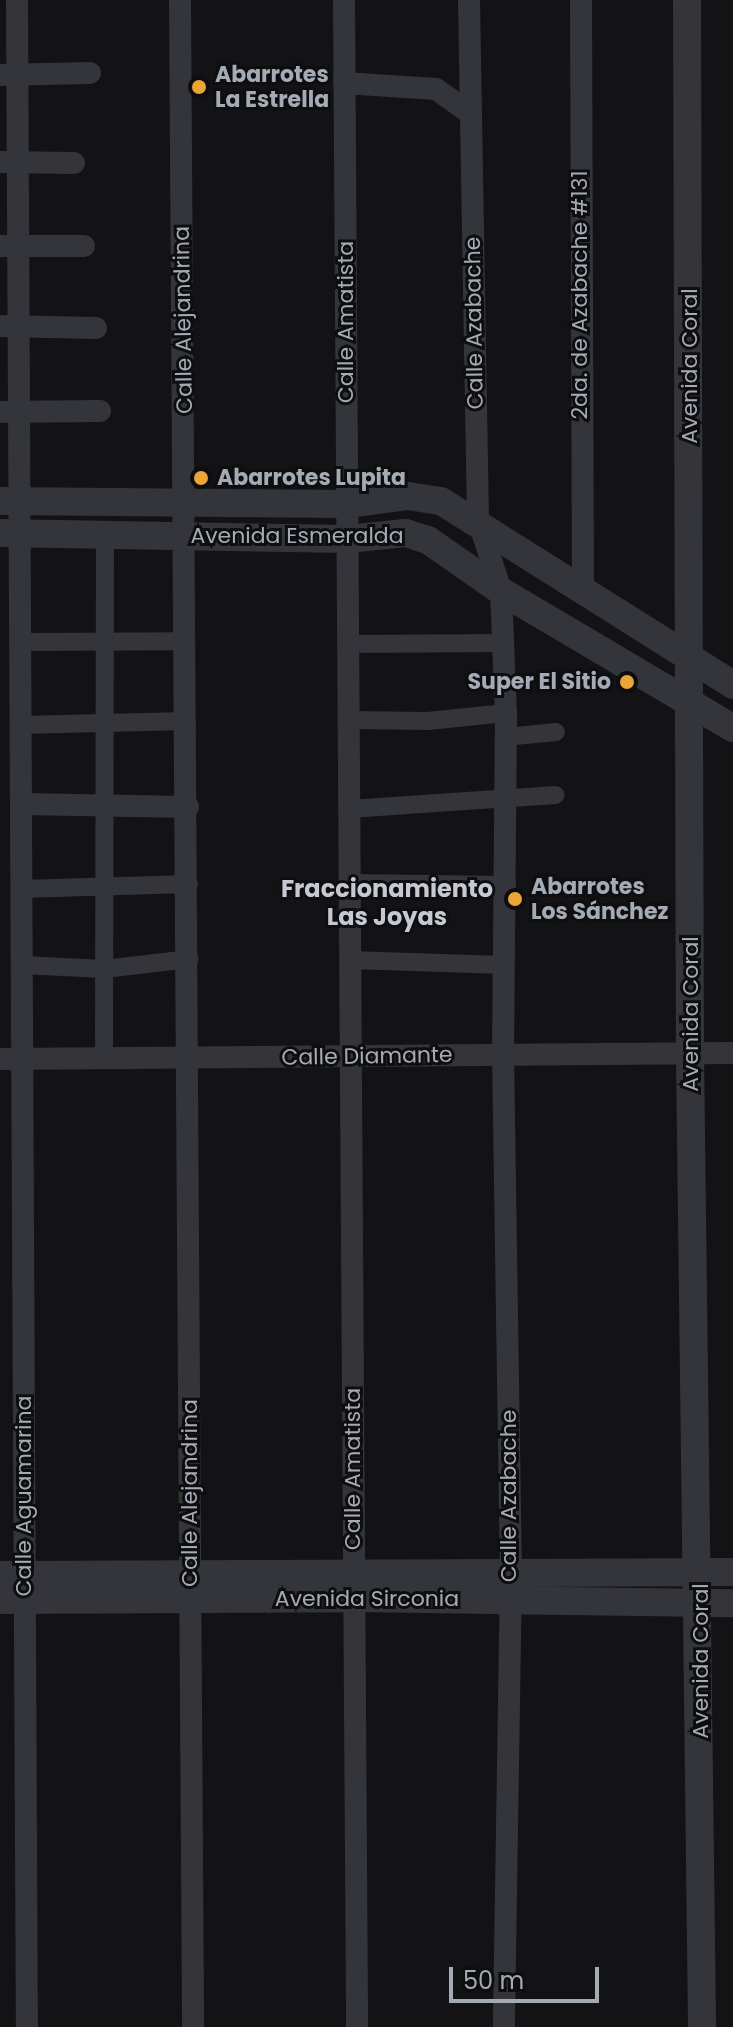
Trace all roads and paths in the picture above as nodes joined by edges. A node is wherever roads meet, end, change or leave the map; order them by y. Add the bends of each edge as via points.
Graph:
1 (17, 0) edge
2 (180, 0) edge
3 (344, 0) edge
4 (469, 0) edge
5 (581, 0) edge
6 (687, 0) edge
7 (90, 73) dead end
8 (8, 75) edge
9 (344, 83) junction
10 (471, 114) junction
11 (9, 162) edge
12 (74, 163) dead end
13 (9, 245) edge
14 (84, 246) dead end
15 (9, 326) edge
16 (96, 328) dead end
17 (100, 411) dead end
18 (10, 412) edge
19 (10, 500) edge
20 (185, 501) junction
21 (347, 504) junction
22 (478, 519) junction
23 (10, 533) edge
24 (105, 534) junction
25 (185, 536) junction
26 (348, 539) junction
27 (583, 590) junction
28 (501, 591) junction
29 (105, 638) junction
30 (186, 641) junction
31 (20, 642) junction
32 (503, 643) junction
33 (348, 644) junction
34 (692, 664) junction
35 (733, 685) edge
36 (692, 707) junction
37 (506, 713) junction
38 (349, 720) junction
39 (187, 721) junction
40 (105, 723) junction
41 (20, 725) junction
42 (733, 728) edge
43 (556, 732) dead end
44 (506, 737) junction
45 (556, 795) dead end
46 (505, 800) junction
47 (21, 804) junction
48 (104, 804) junction
49 (188, 807) junction
50 (349, 809) junction
51 (350, 883) junction
52 (104, 884) junction
53 (189, 884) junction
54 (507, 885) junction
55 (21, 889) junction
56 (189, 959) junction
57 (350, 960) junction
58 (22, 965) junction
59 (504, 965) junction
60 (104, 969) junction
61 (733, 1053) edge
62 (503, 1054) junction
63 (690, 1054) junction
64 (351, 1057) junction
65 (104, 1058) junction
66 (190, 1058) junction
67 (11, 1059) edge
68 (733, 1572) edge
69 (700, 1573) junction
70 (354, 1586) junction
71 (190, 1587) junction
72 (510, 1587) junction
73 (12, 1588) edge
74 (700, 1603) junction
75 (733, 1603) edge
76 (27, 2027) edge
77 (193, 2027) edge
78 (357, 2027) edge
79 (504, 2027) edge
80 (702, 2027) edge

1 - 8 street, Calle Aguamarina
2 - 20 street, Calle Alejandrina
3 - 9 street, Calle Amatista
4 - 10 street, Calle Azabache
5 - 27 street, 2da. de Azabache #131
6 - 34 street, Avenida Coral
7 - 8 street
8 - 11 street, Calle Aguamarina
9 - 10 street via 436,89
9 - 21 street, Calle Amatista
10 - 22 street, Calle Azabache
11 - 12 street
11 - 13 street, Calle Aguamarina
13 - 14 street
13 - 15 street, Calle Aguamarina
15 - 16 street
15 - 18 street, Calle Aguamarina
17 - 18 street
18 - 19 street, Calle Aguamarina
19 - 20 street, Avenida Esmeralda
19 - 23 street, Calle Aguamarina
20 - 21 street, Avenida Esmeralda
20 - 25 street, Calle Alejandrina
21 - 22 street, Avenida Esmeralda via 408,496 441,501
21 - 26 street, Calle Amatista
22 - 27 street, Avenida Esmeralda
22 - 28 street, Calle Azabache
23 - 24 street, Avenida Esmeralda
23 - 31 street, Calle Aguamarina
24 - 25 street, Avenida Esmeralda
24 - 29 street
25 - 26 street, Avenida Esmeralda
25 - 30 street, Calle Alejandrina
26 - 28 street, Avenida Esmeralda via 406,533 428,540
26 - 33 street, Calle Amatista
27 - 34 street, Avenida Esmeralda
28 - 32 street, Calle Azabache
28 - 36 street, Avenida Esmeralda
29 - 30 street
29 - 31 street
29 - 40 street
30 - 39 street, Calle Alejandrina
31 - 41 street, Calle Aguamarina
32 - 33 street
32 - 37 street, Calle Azabache
33 - 38 street, Calle Amatista
34 - 35 street, Avenida Esmeralda
34 - 36 street, Avenida Coral
36 - 42 street, Avenida Esmeralda
36 - 63 street, Avenida Coral
37 - 38 street via 428,721
37 - 44 street, Calle Azabache
38 - 50 street, Calle Amatista
39 - 40 street
39 - 49 street, Calle Alejandrina
40 - 41 street
40 - 48 street
41 - 47 street, Calle Aguamarina
43 - 44 street
44 - 46 street, Calle Azabache
45 - 46 street
46 - 50 street
46 - 54 street, Calle Azabache
47 - 48 street
47 - 55 street, Calle Aguamarina
48 - 49 street
48 - 52 street
49 - 53 street, Calle Alejandrina
50 - 51 street, Calle Amatista
51 - 54 street
51 - 57 street, Calle Amatista
52 - 53 street
52 - 55 street
52 - 60 street
53 - 56 street, Calle Alejandrina
54 - 59 street, Calle Azabache
55 - 58 street, Calle Aguamarina
56 - 60 street
56 - 66 street, Calle Alejandrina
57 - 59 street
57 - 64 street, Calle Amatista
58 - 60 street
58 - 67 street, Calle Aguamarina
59 - 62 street, Calle Azabache
60 - 65 street
61 - 63 street, Calle Diamante
62 - 63 street, Calle Diamante
62 - 64 street, Calle Diamante
62 - 72 street, Calle Azabache
63 - 69 street, Avenida Coral
64 - 66 street, Calle Diamante
64 - 70 street, Calle Amatista
65 - 66 street, Calle Diamante
65 - 67 street, Calle Diamante
66 - 71 street, Calle Alejandrina
67 - 73 street, Calle Aguamarina
68 - 69 street, Avenida Sirconia
69 - 72 street, Avenida Sirconia
69 - 74 street, Avenida Coral
70 - 71 street, Avenida Sirconia
70 - 72 street, Avenida Sirconia
70 - 78 street, Calle Amatista
71 - 73 street, Avenida Sirconia
71 - 77 street, Calle Alejandrina
72 - 74 street, Avenida Sirconia
72 - 79 street, Calle Azabache
73 - 76 street, Calle Aguamarina
74 - 75 street, Avenida Sirconia
74 - 80 street, Avenida Coral

